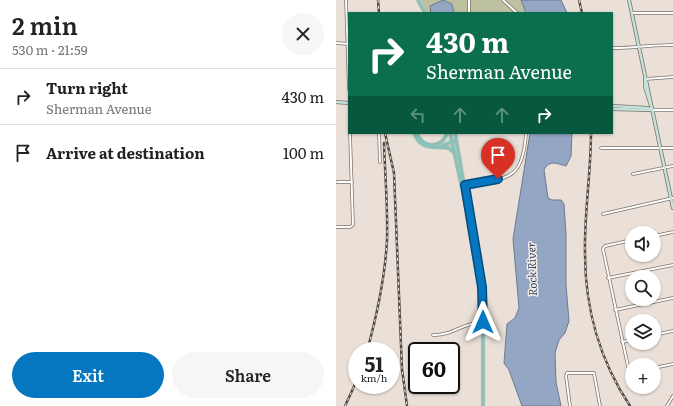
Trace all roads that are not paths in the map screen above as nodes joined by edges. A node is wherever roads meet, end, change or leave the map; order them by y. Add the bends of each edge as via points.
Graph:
1 (346, 0) edge
2 (418, 0) edge
3 (469, 0) edge
4 (503, 0) edge
5 (629, 0) edge
6 (424, 12) edge
7 (469, 12) edge
8 (517, 12) edge
9 (632, 13) junction
10 (673, 13) edge
11 (336, 43) edge
12 (348, 44) edge
13 (673, 45) edge
14 (613, 48) edge
15 (639, 48) junction
16 (673, 77) edge
17 (645, 79) junction
18 (646, 92) junction
19 (336, 102) edge
20 (348, 103) edge
21 (613, 108) edge
22 (613, 108) edge
23 (640, 108) junction
24 (652, 110) junction
25 (673, 110) edge
26 (350, 134) edge
27 (379, 134) edge
28 (416, 134) edge
29 (417, 134) edge
30 (448, 134) edge
31 (449, 134) edge
32 (526, 134) edge
33 (456, 135) edge
34 (452, 142) junction
35 (435, 148) junction
36 (601, 148) dead end
37 (660, 148) junction
38 (673, 148) edge
39 (380, 162) dead end
40 (456, 163) junction
41 (673, 166) edge
42 (664, 167) junction
43 (633, 174) dead end
44 (337, 182) edge
45 (352, 182) junction
46 (465, 185) junction
47 (461, 186) junction
48 (672, 199) edge
49 (673, 208) edge
50 (603, 214) dead end
51 (336, 227) edge
52 (472, 228) junction
53 (673, 232) edge
54 (661, 235) edge
55 (625, 242) edge
56 (673, 265) edge
57 (608, 278) junction
58 (673, 298) edge
59 (615, 310) junction
60 (483, 322) junction
61 (673, 331) edge
62 (661, 334) edge
63 (433, 335) dead end
64 (625, 341) edge
65 (622, 342) junction
66 (627, 358) edge
67 (673, 364) edge
68 (661, 367) edge
69 (673, 396) edge
70 (483, 406) edge
71 (570, 406) edge
72 (600, 406) edge
73 (668, 406) edge

1 - 12 street
2 - 6 main road
3 - 7 street
4 - 8 street
5 - 9 main road
9 - 10 street
9 - 15 main road
11 - 12 street
13 - 15 street
14 - 15 street
15 - 17 main road
16 - 17 street
17 - 18 main road
17 - 24 main road
18 - 23 main road via 646,104
18 - 24 main road
19 - 20 main road
21 - 24 main road
22 - 23 main road
23 - 24 main road
24 - 25 street
24 - 37 main road
26 - 45 street
27 - 39 street
28 - 35 main road via 420,143
29 - 30 main road via 422,141 432,145 441,143
31 - 34 main road
32 - 46 street via 523,153 516,171 508,176
33 - 34 main road
33 - 46 main road
34 - 35 main road
34 - 40 main road
35 - 40 main road via 450,148
36 - 37 street
37 - 38 street
37 - 42 main road
40 - 47 main road
41 - 42 street
42 - 43 street
42 - 48 main road
44 - 45 street
45 - 51 street via 352,226
46 - 47 street
46 - 52 main road
47 - 52 main road
48 - 49 main road
48 - 50 street
52 - 60 main road via 482,287
53 - 54 street
55 - 57 street via 603,247
56 - 57 street
57 - 59 street
58 - 59 street
59 - 65 street
60 - 63 street via 469,324 449,334
60 - 70 main road
61 - 62 street
64 - 65 street
65 - 66 street
67 - 68 street
69 - 73 street
71 - 72 street via 566,374 571,372 591,372 596,376

